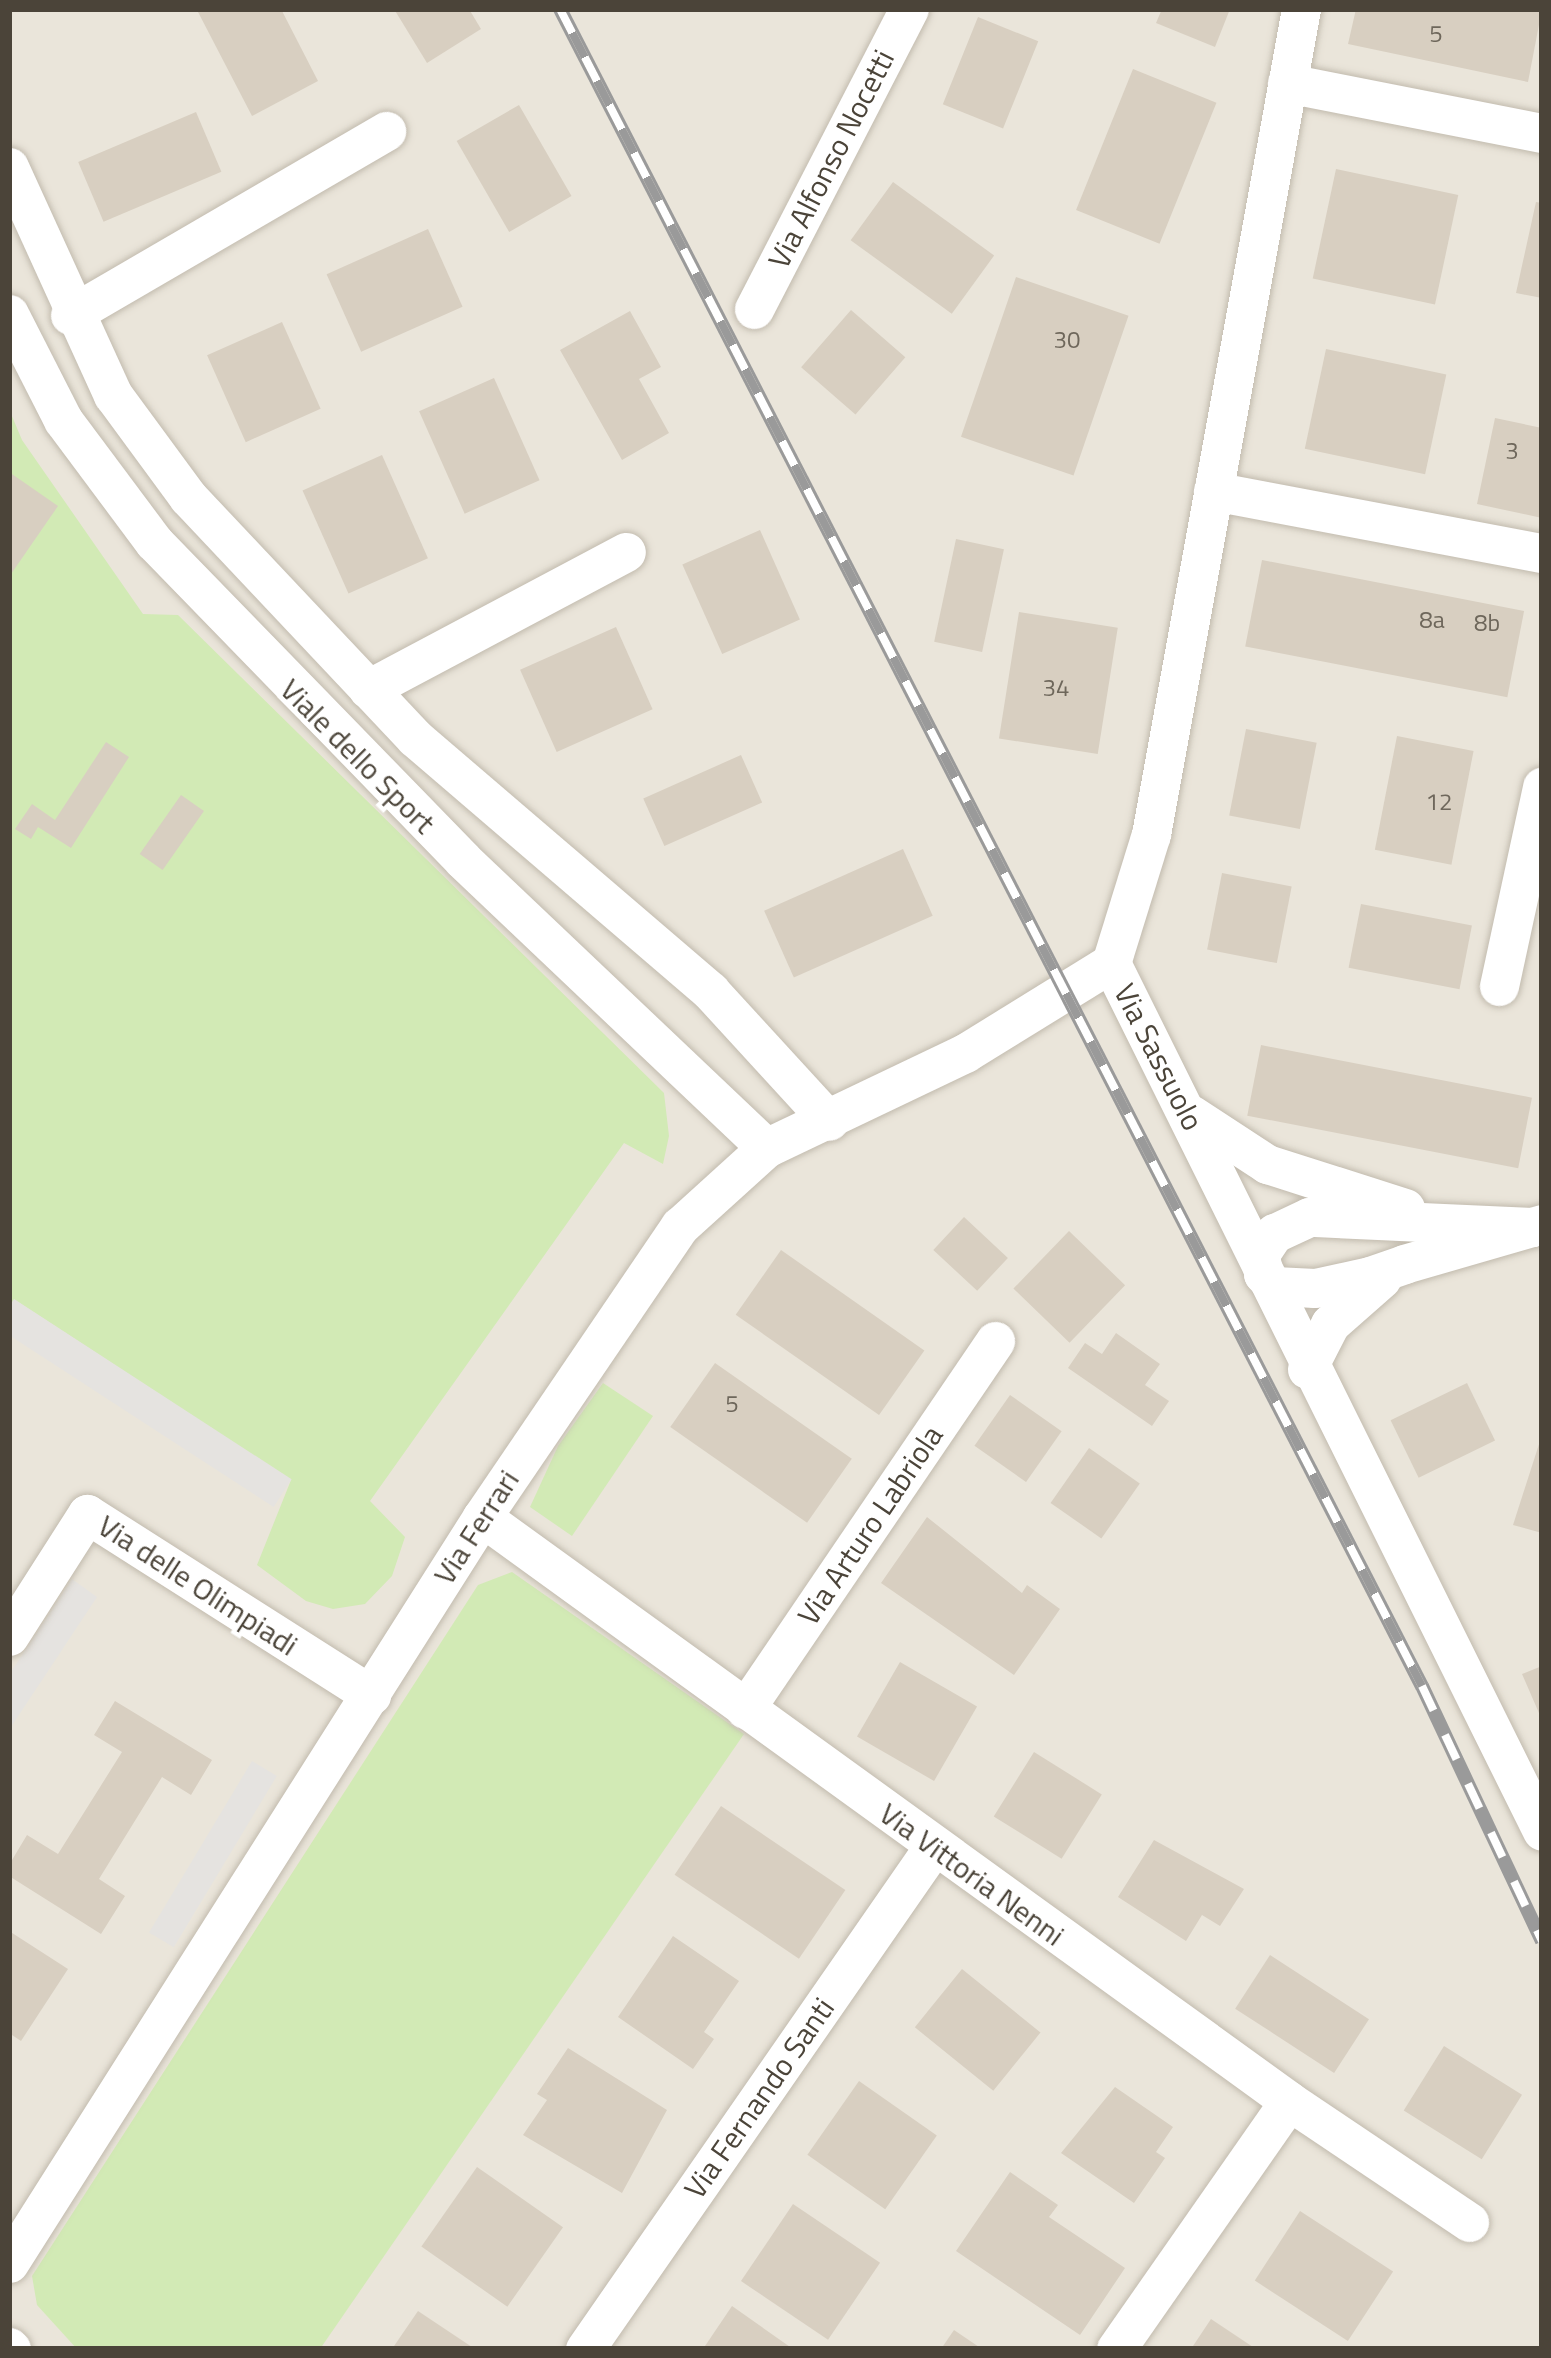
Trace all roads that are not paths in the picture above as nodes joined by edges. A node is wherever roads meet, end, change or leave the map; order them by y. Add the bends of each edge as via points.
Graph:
1 (909, 9) edge
2 (1301, 9) edge
3 (1287, 82) junction
4 (386, 131) dead end
5 (1542, 133) edge
6 (9, 167) edge
7 (754, 309) dead end
8 (9, 314) edge
9 (70, 315) junction
10 (1213, 490) junction
11 (626, 552) dead end
12 (1542, 553) edge
13 (368, 689) junction
14 (1542, 787) edge
15 (1111, 963) junction
16 (1498, 986) dead end
17 (1188, 1111) junction
18 (829, 1120) junction
19 (766, 1148) junction
20 (1451, 1220) junction
21 (1537, 1225) edge
22 (1404, 1264) junction
23 (1263, 1274) junction
24 (995, 1341) dead end
25 (1306, 1369) junction
26 (482, 1517) junction
27 (9, 1636) edge
28 (370, 1695) junction
29 (745, 1709) junction
30 (1542, 1831) edge
31 (934, 1846) junction
32 (1288, 2101) junction
33 (1469, 2222) dead end
34 (9, 2263) edge
35 (585, 2349) edge
36 (1116, 2349) edge

1 - 7 street, Via Alfonso Nocetti
2 - 3 street, Via Sassuolo
3 - 5 street
3 - 10 street, Via Sassuolo
4 - 9 street
6 - 9 street, Viale dello Sport
8 - 19 street, Viale dello Sport via 63,420 184,576 463,860
9 - 13 street, Viale dello Sport via 113,395 188,497
10 - 12 street
10 - 15 street, Via Sassuolo via 1151,834
11 - 13 street, Viale dello Sport
13 - 18 street, Viale dello Sport via 505,821 710,991
14 - 16 street
15 - 17 street, Via Sassuolo
15 - 18 street, Via Ferrari via 965,1053
17 - 20 street via 1268,1164
17 - 23 street, Via Sassuolo
18 - 19 street, Via Ferrari
19 - 26 street, Via Ferrari via 680,1226
20 - 21 street
20 - 23 street via 1295,1220 1266,1243
21 - 22 street
22 - 23 street via 1315,1288 1274,1286
22 - 25 street via 1330,1324
23 - 25 street, Via Sassuolo
24 - 29 street, Via Arturo Labriola
25 - 30 street, Via Sassuolo
26 - 28 street, Via Ferrari
26 - 29 street, Via Vittoria Nenni
27 - 28 street, Via delle Olimpiadi via 87,1514
28 - 34 street, Via Ferrari
29 - 31 street, Via Vittoria Nenni
31 - 32 street, Via Vittoria Nenni
31 - 35 street, Via Fernando Santi
32 - 33 street, Via Vittoria Nenni
32 - 36 street

